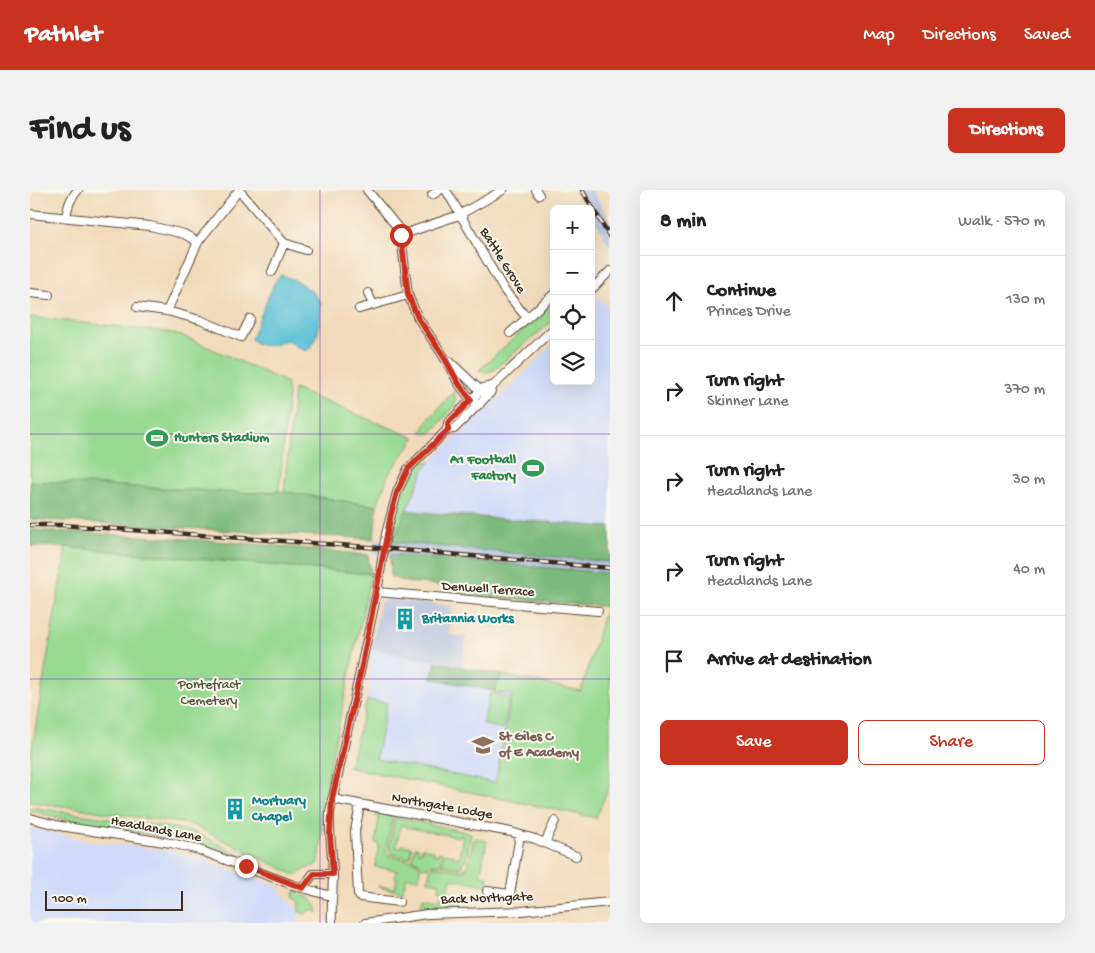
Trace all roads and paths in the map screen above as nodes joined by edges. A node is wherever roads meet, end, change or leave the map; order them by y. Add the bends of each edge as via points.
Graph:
1 (78, 190) edge
2 (239, 190) edge
3 (367, 190) edge
4 (440, 190) edge
5 (446, 190) edge
6 (503, 190) edge
7 (432, 195) dead end
8 (30, 214) edge
9 (459, 215) junction
10 (66, 216) junction
11 (401, 235) junction
12 (198, 242) junction
13 (284, 243) junction
14 (306, 250) dead end
15 (610, 271) edge
16 (272, 272) dead end
17 (595, 286) edge
18 (30, 293) edge
19 (368, 293) dead end
20 (50, 295) dead end
21 (408, 295) junction
22 (553, 295) edge
23 (373, 305) junction
24 (137, 307) dead end
25 (359, 309) dead end
26 (166, 311) junction
27 (526, 318) junction
28 (250, 319) dead end
29 (550, 332) edge
30 (510, 333) dead end
31 (444, 357) junction
32 (493, 386) junction
33 (480, 391) junction
34 (487, 397) junction
35 (471, 400) junction
36 (480, 404) junction
37 (448, 430) junction
38 (377, 592) junction
39 (598, 612) dead end
40 (332, 799) junction
41 (360, 804) junction
42 (30, 818) edge
43 (555, 821) dead end
44 (520, 835) junction
45 (545, 843) junction
46 (576, 856) dead end
47 (333, 874) junction
48 (303, 888) junction
49 (487, 891) dead end
50 (331, 896) junction
51 (399, 902) dead end
52 (610, 902) edge
53 (331, 907) junction
54 (326, 923) edge
55 (332, 923) edge
56 (365, 923) edge

1 - 10 street via 73,194
2 - 12 street
2 - 13 street
3 - 11 street
4 - 7 street
5 - 9 street, Battle Grove
6 - 9 street
8 - 10 street
9 - 11 street
9 - 27 street, Battle Grove via 504,290
10 - 12 street via 172,230
11 - 21 street
12 - 26 street
13 - 14 street
13 - 16 street
15 - 17 street
18 - 20 street
19 - 23 street
21 - 23 street
21 - 31 street via 418,318
22 - 27 street
23 - 25 street
24 - 26 street
26 - 28 street via 200,320 244,338
27 - 30 street
29 - 32 street
31 - 33 street
31 - 35 street
32 - 33 street
32 - 34 street
33 - 34 street
33 - 35 street
34 - 36 street
35 - 36 street
35 - 37 street via 448,423
36 - 37 street via 454,429
37 - 38 street via 402,478 386,534
38 - 39 street, Denwell Terrace
38 - 40 street
40 - 41 street, Northgate Lodge
40 - 47 street
41 - 44 street, Northgate Lodge
41 - 51 street via 355,831 358,894
42 - 48 street, Headlands Lane via 199,850
43 - 45 street
44 - 45 street, Northgate Lodge
44 - 49 street via 510,894
45 - 46 street, Northgate Lodge
47 - 48 street via 314,874
47 - 50 street
48 - 50 street, Headlands Lane
50 - 53 street
52 - 56 street, Back Northgate via 521,911 427,914
53 - 54 street
53 - 55 street

